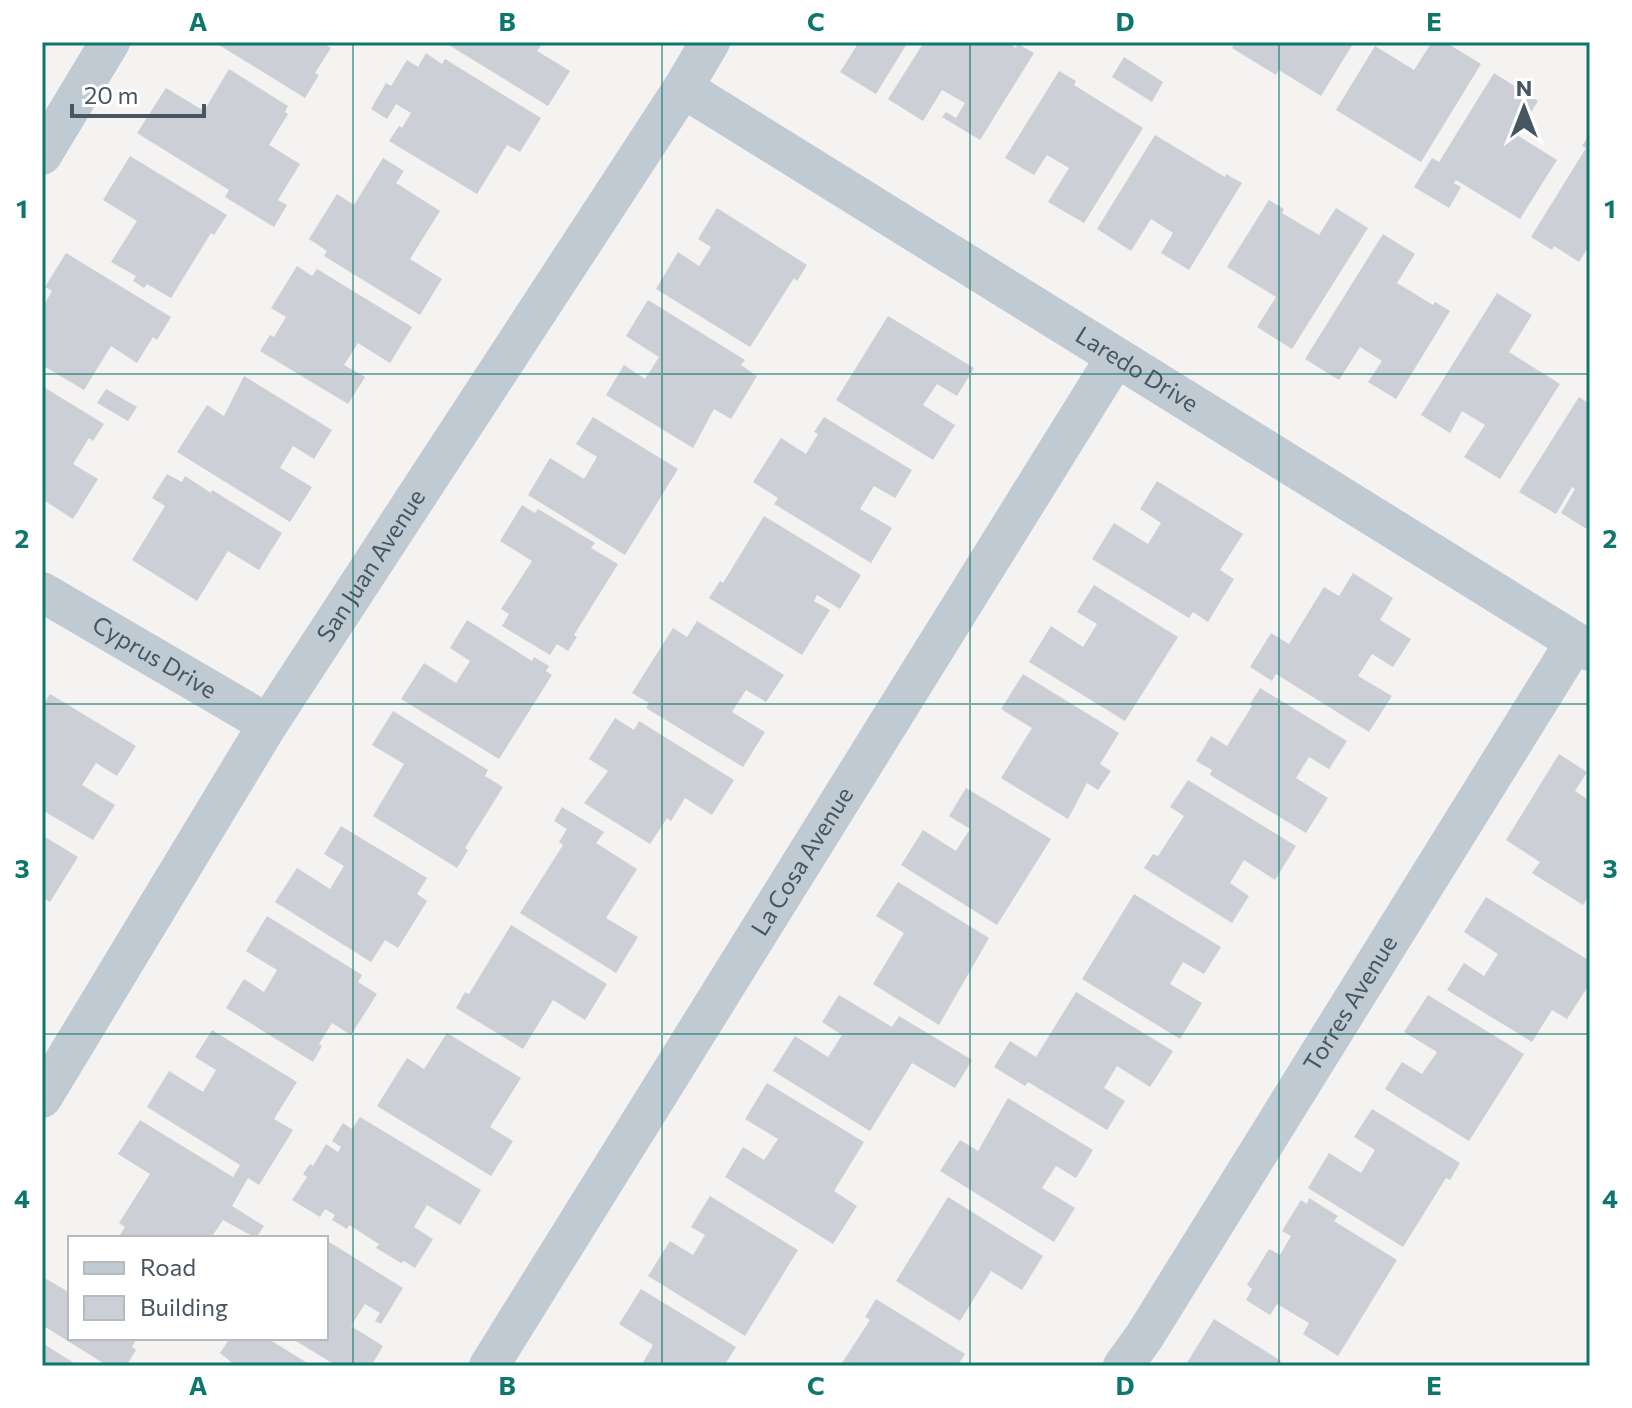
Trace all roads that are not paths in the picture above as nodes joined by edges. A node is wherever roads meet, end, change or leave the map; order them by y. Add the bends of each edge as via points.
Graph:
1 (110, 42) edge
2 (710, 42) edge
3 (683, 88) junction
4 (42, 155) edge
5 (1116, 357) junction
6 (42, 592) edge
7 (1583, 646) edge
8 (268, 724) junction
9 (42, 1098) edge
10 (489, 1366) edge
11 (1123, 1366) edge

1 - 4 street
2 - 3 street, San Juan Avenue
3 - 5 street, Laredo Drive
3 - 8 street, San Juan Avenue
5 - 7 street, Laredo Drive
5 - 10 street, La Cosa Avenue
6 - 8 street, Cyprus Drive
7 - 11 street, Torres Avenue
8 - 9 street, San Juan Avenue

